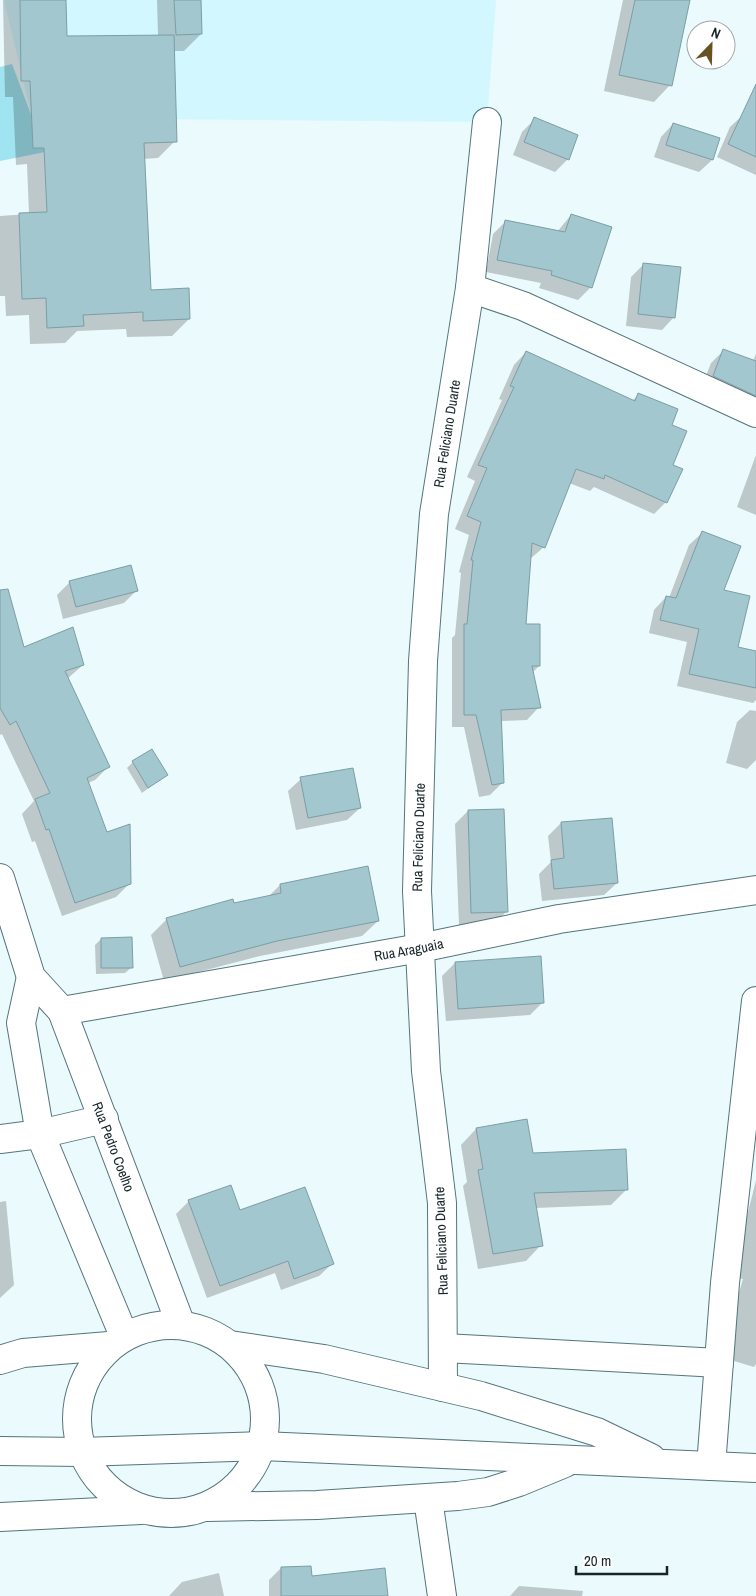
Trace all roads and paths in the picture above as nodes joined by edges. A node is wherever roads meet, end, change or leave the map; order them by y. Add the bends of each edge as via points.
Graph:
1 (487, 122) dead end
2 (470, 288) junction
3 (756, 413) edge
4 (0, 878) edge
5 (756, 890) edge
6 (420, 948) junction
7 (31, 977) junction
8 (756, 1001) edge
9 (62, 1010) junction
10 (104, 1119) junction
11 (40, 1134) junction
12 (0, 1139) edge
13 (181, 1325) junction
14 (117, 1341) junction
15 (230, 1345) junction
16 (444, 1348) junction
17 (8, 1355) edge
18 (719, 1364) junction
19 (443, 1387) junction
20 (262, 1446) junction
21 (0, 1451) edge
22 (81, 1452) junction
23 (572, 1461) junction
24 (662, 1463) junction
25 (710, 1466) junction
26 (756, 1468) edge
27 (0, 1498) edge
28 (428, 1499) junction
29 (208, 1507) junction
30 (144, 1510) junction
31 (78, 1512) junction
32 (0, 1518) edge
33 (442, 1596) edge

1 - 2 street, Rua Feliciano Duarte
2 - 3 street via 523,306
2 - 6 street, Rua Feliciano Duarte via 434,514 421,718 417,891
4 - 7 street, Rua Pedro Coelho
5 - 6 street, Rua Araguaia via 559,919
6 - 9 street, Rua Araguaia
6 - 16 street, Rua Feliciano Duarte via 426,1071 442,1203
7 - 9 street, Rua Pedro Coelho
7 - 11 street, Rua Pedro Coelho via 21,1023
8 - 18 street
9 - 10 street, Rua Pedro Coelho
10 - 11 street
10 - 13 street, Rua Pedro Coelho
11 - 12 street
11 - 14 street, Rua Pedro Coelho
13 - 14 street via 142,1328
13 - 15 street via 200,1329
14 - 17 street
14 - 22 street via 85,1377 75,1414
15 - 19 street via 324,1359
15 - 20 street via 254,1373 265,1409
16 - 18 street
16 - 19 street, Rua Feliciano Duarte
18 - 25 street
19 - 24 street via 597,1432
20 - 22 street
20 - 23 street
20 - 29 street via 254,1466 242,1482 226,1497
21 - 22 street
22 - 30 street via 96,1477 117,1498
23 - 24 street
23 - 28 street via 488,1492
24 - 25 street
25 - 26 street
27 - 31 street
28 - 29 street
28 - 33 street
29 - 30 street via 176,1514
30 - 31 street
31 - 32 street

